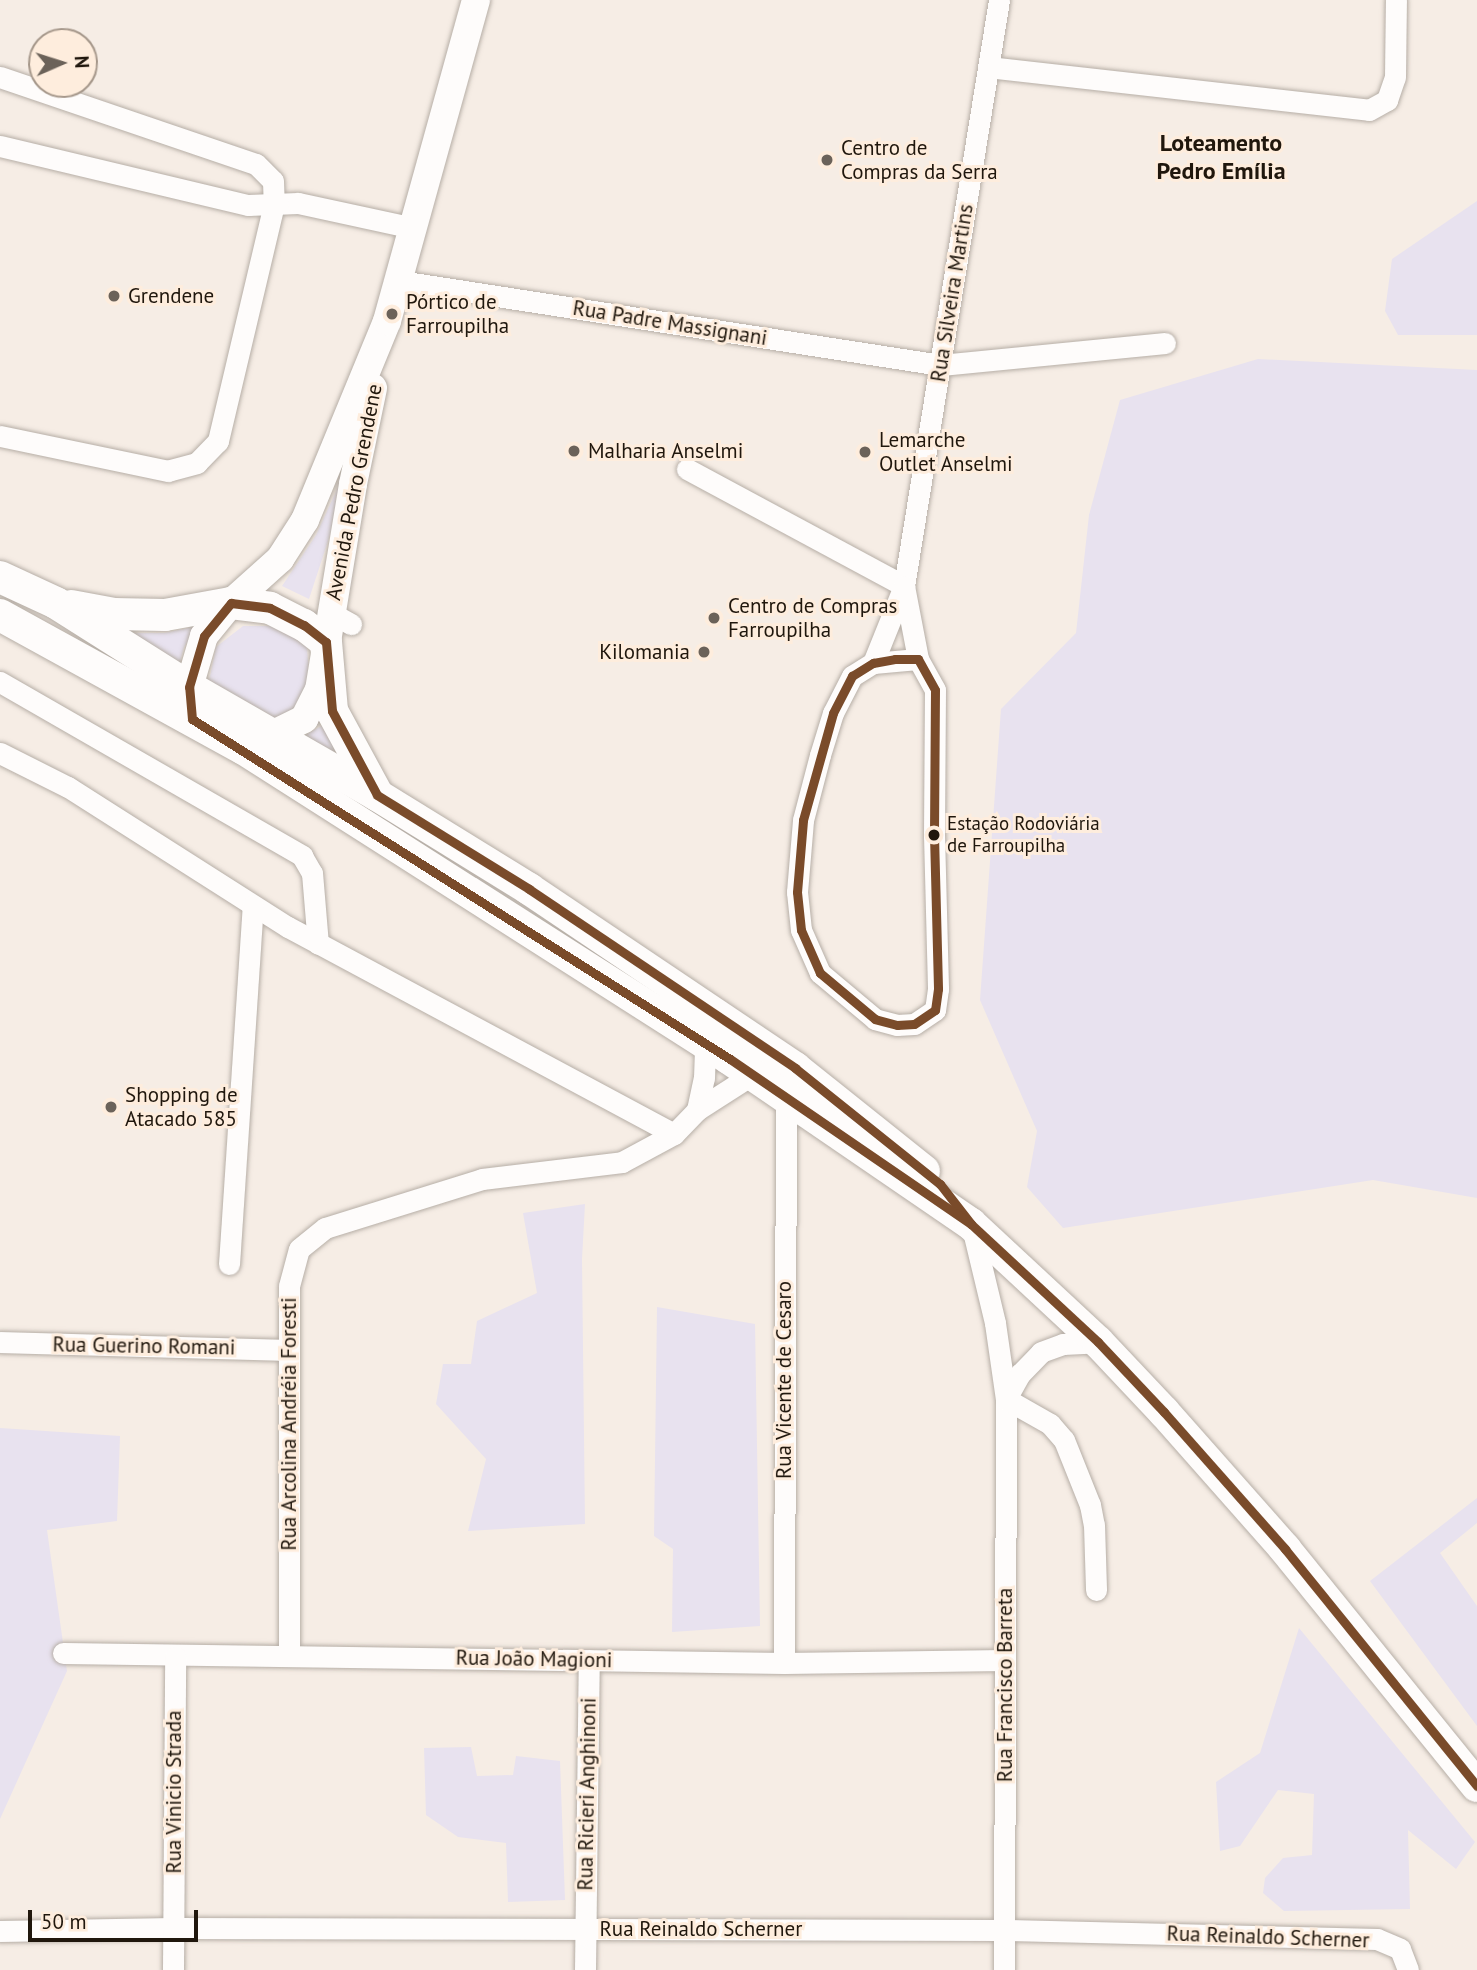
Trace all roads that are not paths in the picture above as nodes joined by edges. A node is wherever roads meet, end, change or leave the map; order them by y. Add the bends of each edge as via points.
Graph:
1 (476, 0) edge
2 (999, 0) edge
3 (1396, 0) edge
4 (988, 67) junction
5 (0, 77) edge
6 (0, 146) edge
7 (274, 204) junction
8 (414, 228) junction
9 (400, 281) junction
10 (387, 321) junction
11 (1164, 343) dead end
12 (941, 365) junction
13 (0, 436) edge
14 (687, 469) dead end
15 (0, 577) edge
16 (904, 586) junction
17 (56, 603) junction
18 (231, 603) junction
19 (0, 615) edge
20 (336, 626) junction
21 (918, 659) junction
22 (873, 663) junction
23 (0, 682) edge
24 (189, 687) junction
25 (192, 719) junction
26 (257, 742) junction
27 (0, 753) edge
28 (377, 795) junction
29 (253, 906) junction
30 (318, 944) junction
31 (705, 1042) junction
32 (753, 1074) junction
33 (786, 1097) junction
34 (697, 1110) junction
35 (674, 1134) junction
36 (971, 1224) junction
37 (229, 1264) dead end
38 (0, 1342) edge
39 (1098, 1342) junction
40 (288, 1350) junction
41 (1006, 1399) junction
42 (1096, 1590) dead end
43 (63, 1653) dead end
44 (289, 1654) junction
45 (175, 1657) junction
46 (589, 1660) junction
47 (1005, 1660) junction
48 (784, 1663) junction
49 (1477, 1786) edge
50 (173, 1928) junction
51 (584, 1928) junction
52 (1004, 1930) junction
53 (0, 1931) edge
54 (173, 1970) edge
55 (585, 1970) edge
56 (1004, 1970) edge
57 (1408, 1970) edge

1 - 8 main road, Avenida Pedro Grendene
2 - 4 street, Rua Silveira Martins
3 - 4 street via 1395,77 1387,100 1369,110
4 - 12 street, Rua Silveira Martins
5 - 7 street via 256,164 273,181
6 - 7 street via 248,205
7 - 8 street via 298,203
7 - 13 street via 218,441 197,463 168,471
8 - 9 main road, Avenida Pedro Grendene
9 - 10 main road, Avenida Pedro Grendene
9 - 12 street, Rua Padre Massignani
10 - 18 main road, Avenida Pedro Grendene via 305,520 281,559
10 - 20 main road, Avenida Pedro Grendene
11 - 12 street, Rua Padre Massignani
12 - 16 street, Rua Silveira Martins
14 - 16 street
15 - 17 highway
16 - 21 street
16 - 22 street
17 - 18 highway via 114,614 165,615
17 - 24 highway
18 - 20 highway via 270,608 304,625
18 - 24 main road, Avenida Pedro Grendene via 204,636
19 - 25 highway
20 - 26 main road, Avenida Pedro Grendene via 319,690 304,719
20 - 28 highway via 332,711
21 - 22 street
21 - 22 street via 935,690 937,989 935,1010 914,1024 875,1019 820,973 801,930 797,892 803,820 833,713 852,676
23 - 30 street via 302,856 312,873
24 - 25 main road, Avenida Pedro Grendene
24 - 26 highway
25 - 26 highway
26 - 28 highway
26 - 31 highway
27 - 29 street via 68,787
28 - 36 highway via 529,888 795,1068 940,1184
29 - 30 street
29 - 37 street
30 - 35 street
31 - 32 highway
31 - 34 street
32 - 33 highway
32 - 34 street, Rua Arcolina Andréia Foresti
33 - 36 highway
33 - 48 street, Rua Vicente de Cesaro
34 - 35 street, Rua Arcolina Andréia Foresti
35 - 40 street, Rua Arcolina Andréia Foresti via 622,1162 482,1179 325,1228 299,1249 289,1286
36 - 39 highway
36 - 41 street, Rua Francisco Barreta via 988,1288
38 - 40 street, Rua Guerino Romani
39 - 41 street via 1063,1344 1041,1352 1020,1374
39 - 49 highway via 1285,1549
40 - 44 street, Rua Arcolina Andréia Foresti
41 - 42 street via 1050,1424 1064,1440 1090,1505
41 - 47 street, Rua Francisco Barreta
43 - 45 street, Rua João Magioni
44 - 45 street, Rua João Magioni
44 - 46 street, Rua João Magioni
45 - 50 street, Rua Vinicio Strada
46 - 48 street, Rua João Magioni
46 - 51 street, Rua Ricieri Anghinoni
47 - 48 street, Rua João Magioni
47 - 52 street, Rua Francisco Barreta
50 - 51 street, Rua Reinaldo Scherner
50 - 53 street, Rua Reinaldo Scherner
50 - 54 street, Rua Vinicio Strada
51 - 52 street, Rua Reinaldo Scherner
51 - 55 street, Rua Ricieri Anghinoni
52 - 56 street, Rua Francisco Barreta
52 - 57 street, Rua Reinaldo Scherner via 1377,1939 1400,1949

